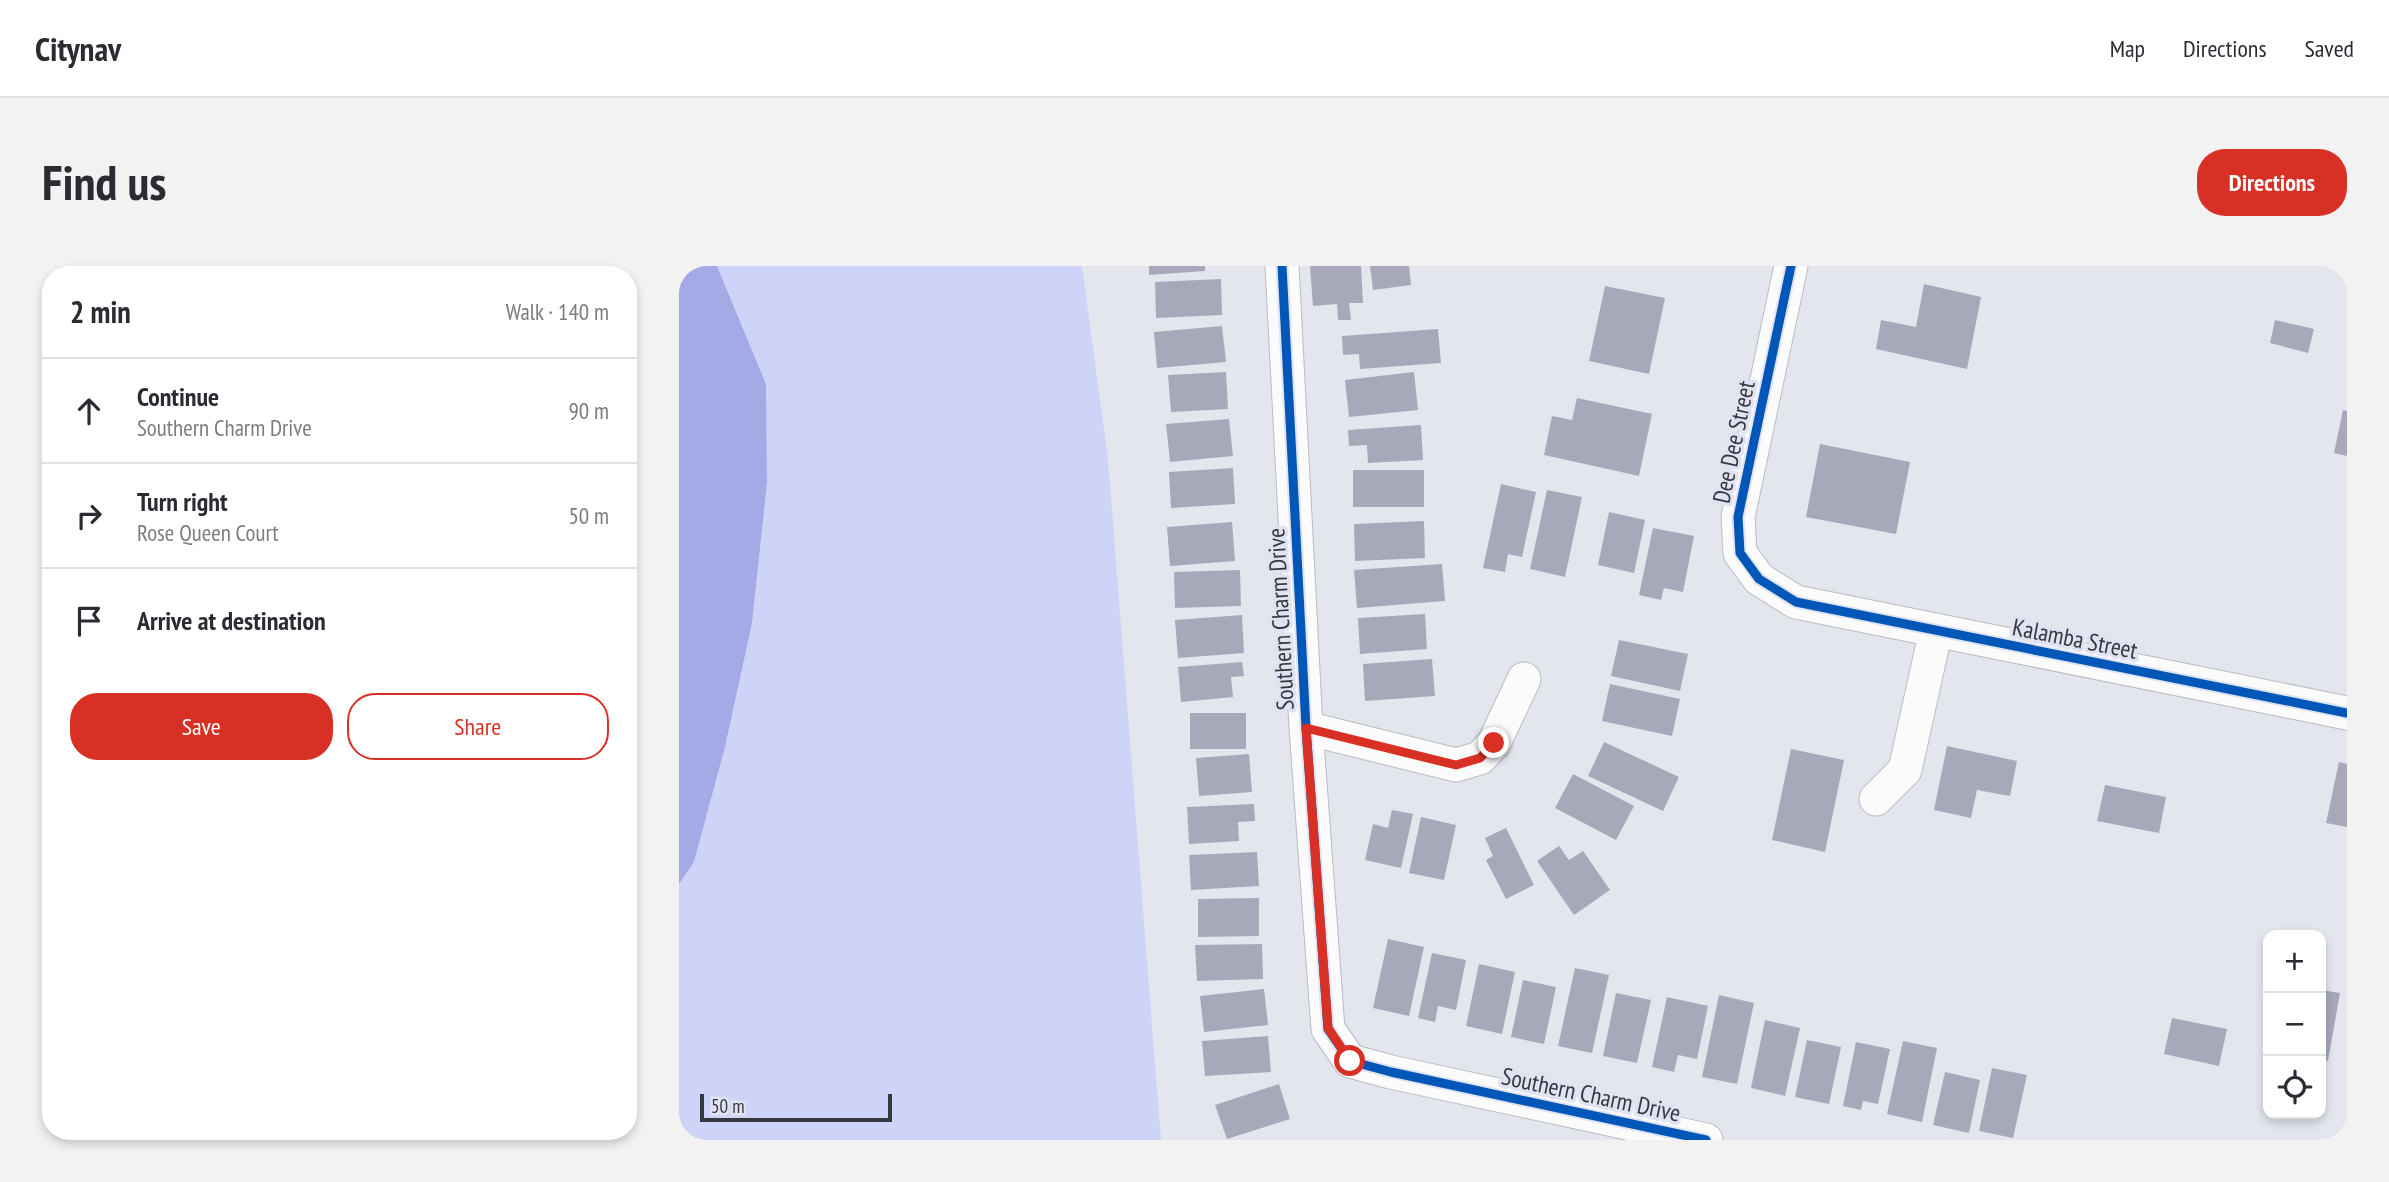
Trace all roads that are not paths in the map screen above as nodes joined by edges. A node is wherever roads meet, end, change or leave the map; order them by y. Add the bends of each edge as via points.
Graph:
1 (1282, 266) edge
2 (1791, 266) edge
3 (1796, 602) joint
4 (1936, 630) junction
5 (1524, 679) dead end
6 (2347, 713) edge
7 (1306, 728) junction
8 (1876, 799) dead end
9 (1578, 1127) edge
10 (1706, 1140) edge

1 - 7 street, Southern Charm Drive
2 - 3 street, Dee Dee Street via 1738,517 1740,553 1759,579
3 - 4 street, Kalamba Street
4 - 6 street, Kalamba Street
4 - 8 street via 1905,770
5 - 7 street via 1494,743 1480,758 1456,765
7 - 9 street, Southern Charm Drive via 1328,1028 1350,1061
9 - 10 street, Southern Charm Drive

